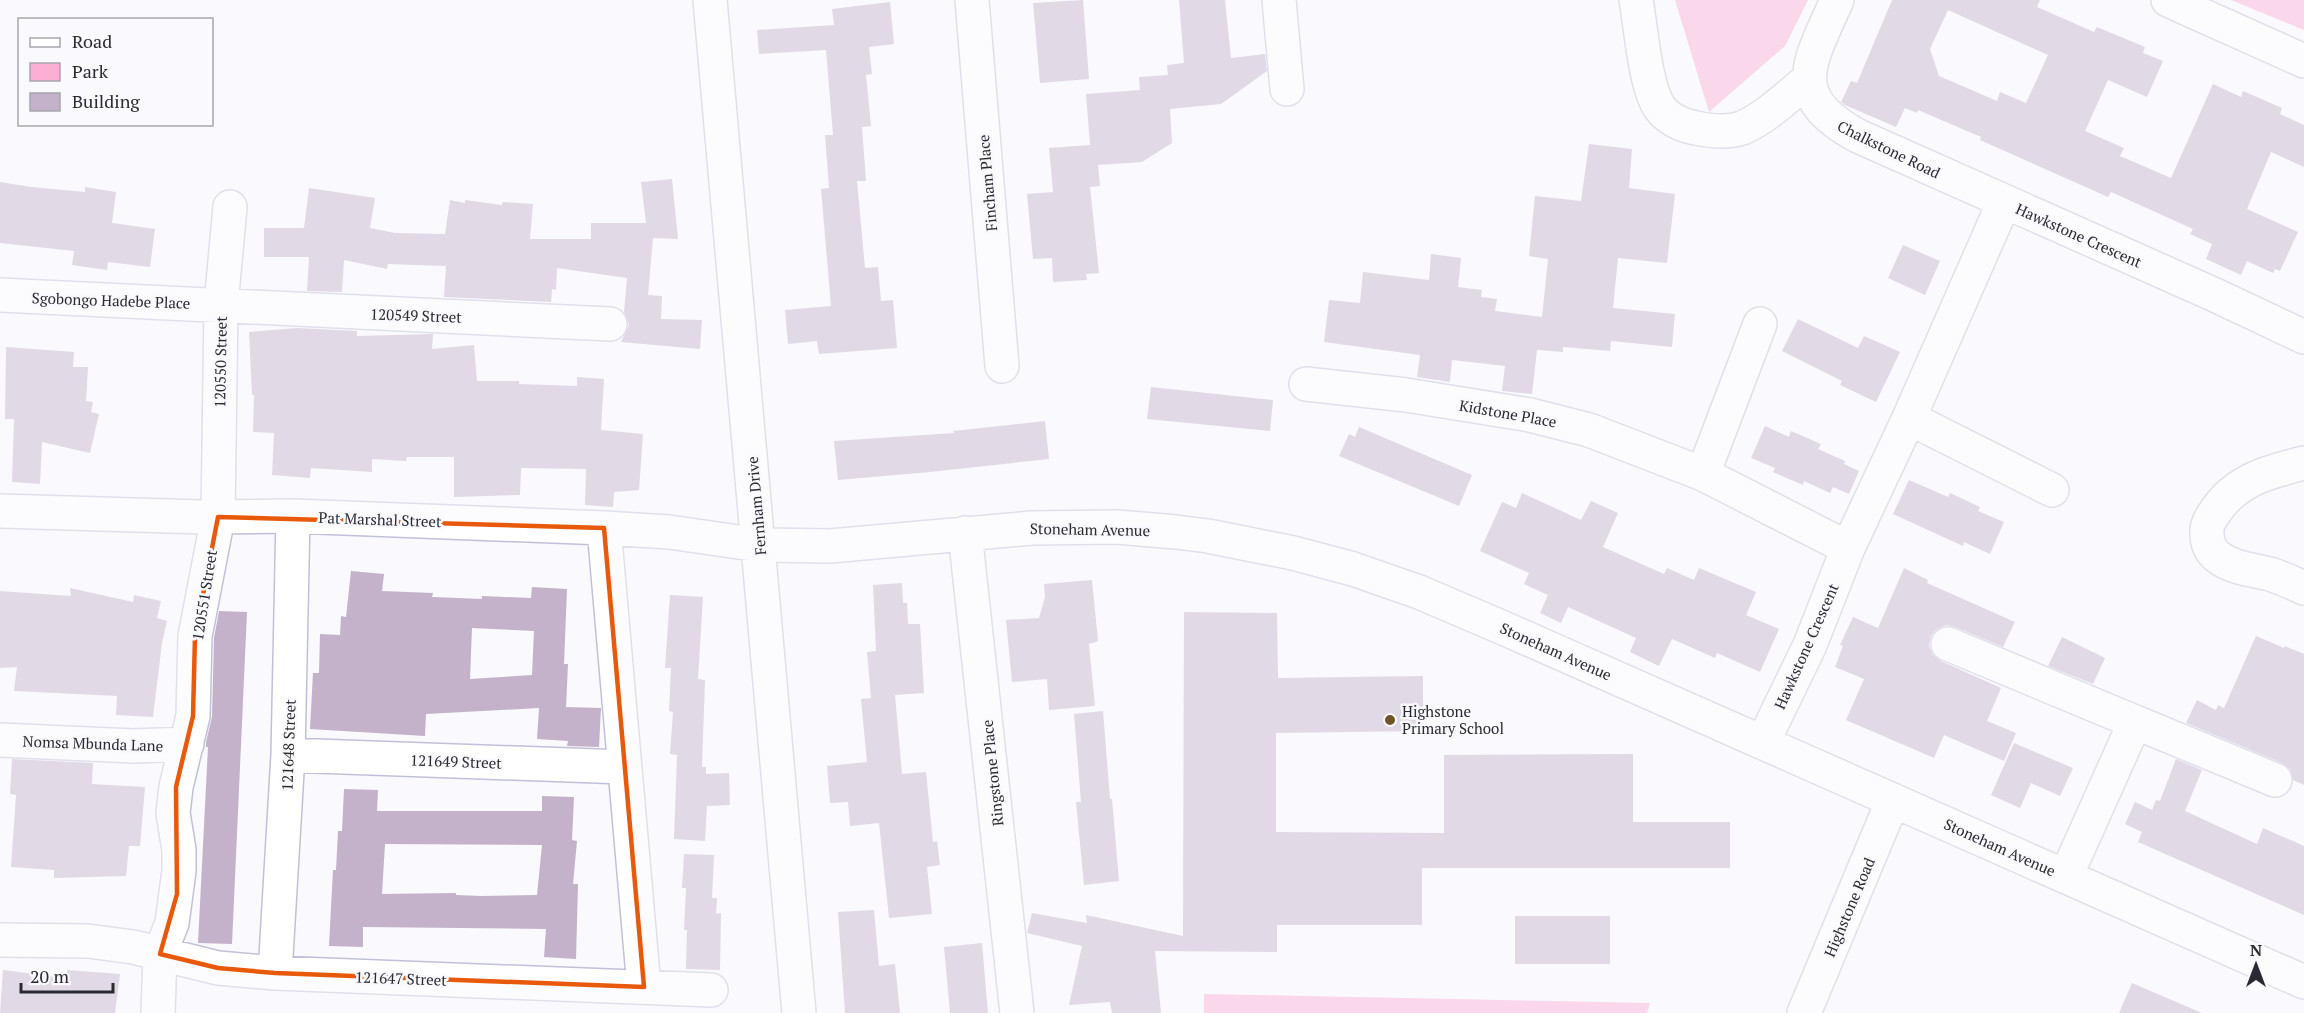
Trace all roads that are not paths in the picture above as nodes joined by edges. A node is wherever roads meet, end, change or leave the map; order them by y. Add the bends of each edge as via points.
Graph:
1 (710, 0) edge
2 (972, 0) edge
3 (1279, 0) edge
4 (1636, 0) edge
5 (1838, 0) edge
6 (2168, 0) edge
7 (2304, 61) edge
8 (1809, 79) junction
9 (1287, 89) dead end
10 (2004, 202) junction
11 (230, 207) dead end
12 (0, 295) edge
13 (221, 305) junction
14 (610, 324) dead end
15 (1760, 324) dead end
16 (2304, 337) edge
17 (1002, 366) dead end
18 (1306, 384) dead end
19 (1909, 418) junction
20 (2304, 463) edge
21 (1703, 474) junction
22 (2052, 490) dead end
23 (0, 511) edge
24 (293, 516) junction
25 (218, 517) junction
26 (604, 528) junction
27 (965, 533) junction
28 (759, 545) junction
29 (1848, 548) junction
30 (2296, 585) edge
31 (1948, 644) dead end
32 (2135, 722) junction
33 (0, 740) edge
34 (1763, 742) junction
35 (187, 744) junction
36 (288, 755) junction
37 (624, 767) junction
38 (2275, 780) dead end
39 (1893, 800) junction
40 (2066, 876) junction
41 (0, 940) edge
42 (160, 954) junction
43 (275, 973) junction
44 (2304, 982) edge
45 (644, 987) junction
46 (711, 990) dead end
47 (158, 1013) edge
48 (800, 1013) edge
49 (1017, 1013) edge
50 (1804, 1013) edge

1 - 28 street, Fernham Drive
2 - 17 street, Fincham Place
3 - 9 street
4 - 8 street via 1653,92 1661,109 1675,121 1708,131 1741,128
5 - 8 street via 1817,46
6 - 7 street
8 - 10 street, Chalkstone Road via 1816,104 1830,120
10 - 16 street, Hawkstone Crescent
10 - 19 street, Hawkstone Crescent
11 - 13 street, 120550 Street
12 - 13 street, Sgobongo Hadebe Place
13 - 14 street, 120549 Street
13 - 25 street, 120550 Street
15 - 21 street
18 - 21 street, Kidstone Place via 1406,395 1552,419
19 - 22 street
19 - 29 street, Hawkstone Crescent
20 - 30 street via 2240,485 2224,499 2206,528 2207,541 2218,557
21 - 29 street, Kidstone Place
23 - 25 street, Pat Marshal Street
24 - 25 street, Pat Marshal Street
24 - 26 street, Pat Marshal Street
24 - 36 street, 121648 Street
25 - 35 street, 120551 Street via 195,636 194,706
26 - 28 street, Pat Marshal Street via 669,532
26 - 37 street
27 - 28 street, Stoneham Avenue via 830,546
27 - 34 street, Stoneham Avenue via 1117,527 1208,536 1293,553 1419,592
27 - 49 street, Ringstone Place
28 - 48 street, Fernham Drive
29 - 34 street, Hawkstone Crescent via 1810,645
31 - 32 street
32 - 38 street
32 - 40 street
33 - 35 street, Nomsa Mbunda Lane via 133,746
34 - 39 street, Stoneham Avenue
35 - 42 street, 120551 Street via 173,813 179,850 177,894 172,923
36 - 37 street, 121649 Street
36 - 43 street, 121648 Street
37 - 45 street
39 - 40 street, Stoneham Avenue
39 - 50 street, Highstone Road
40 - 44 street, Stoneham Avenue
41 - 42 street, 121647 Street via 88,941
42 - 43 street, 121647 Street via 218,968
42 - 47 street, 120551 Street
43 - 45 street, 121647 Street
45 - 46 street, 121647 Street

